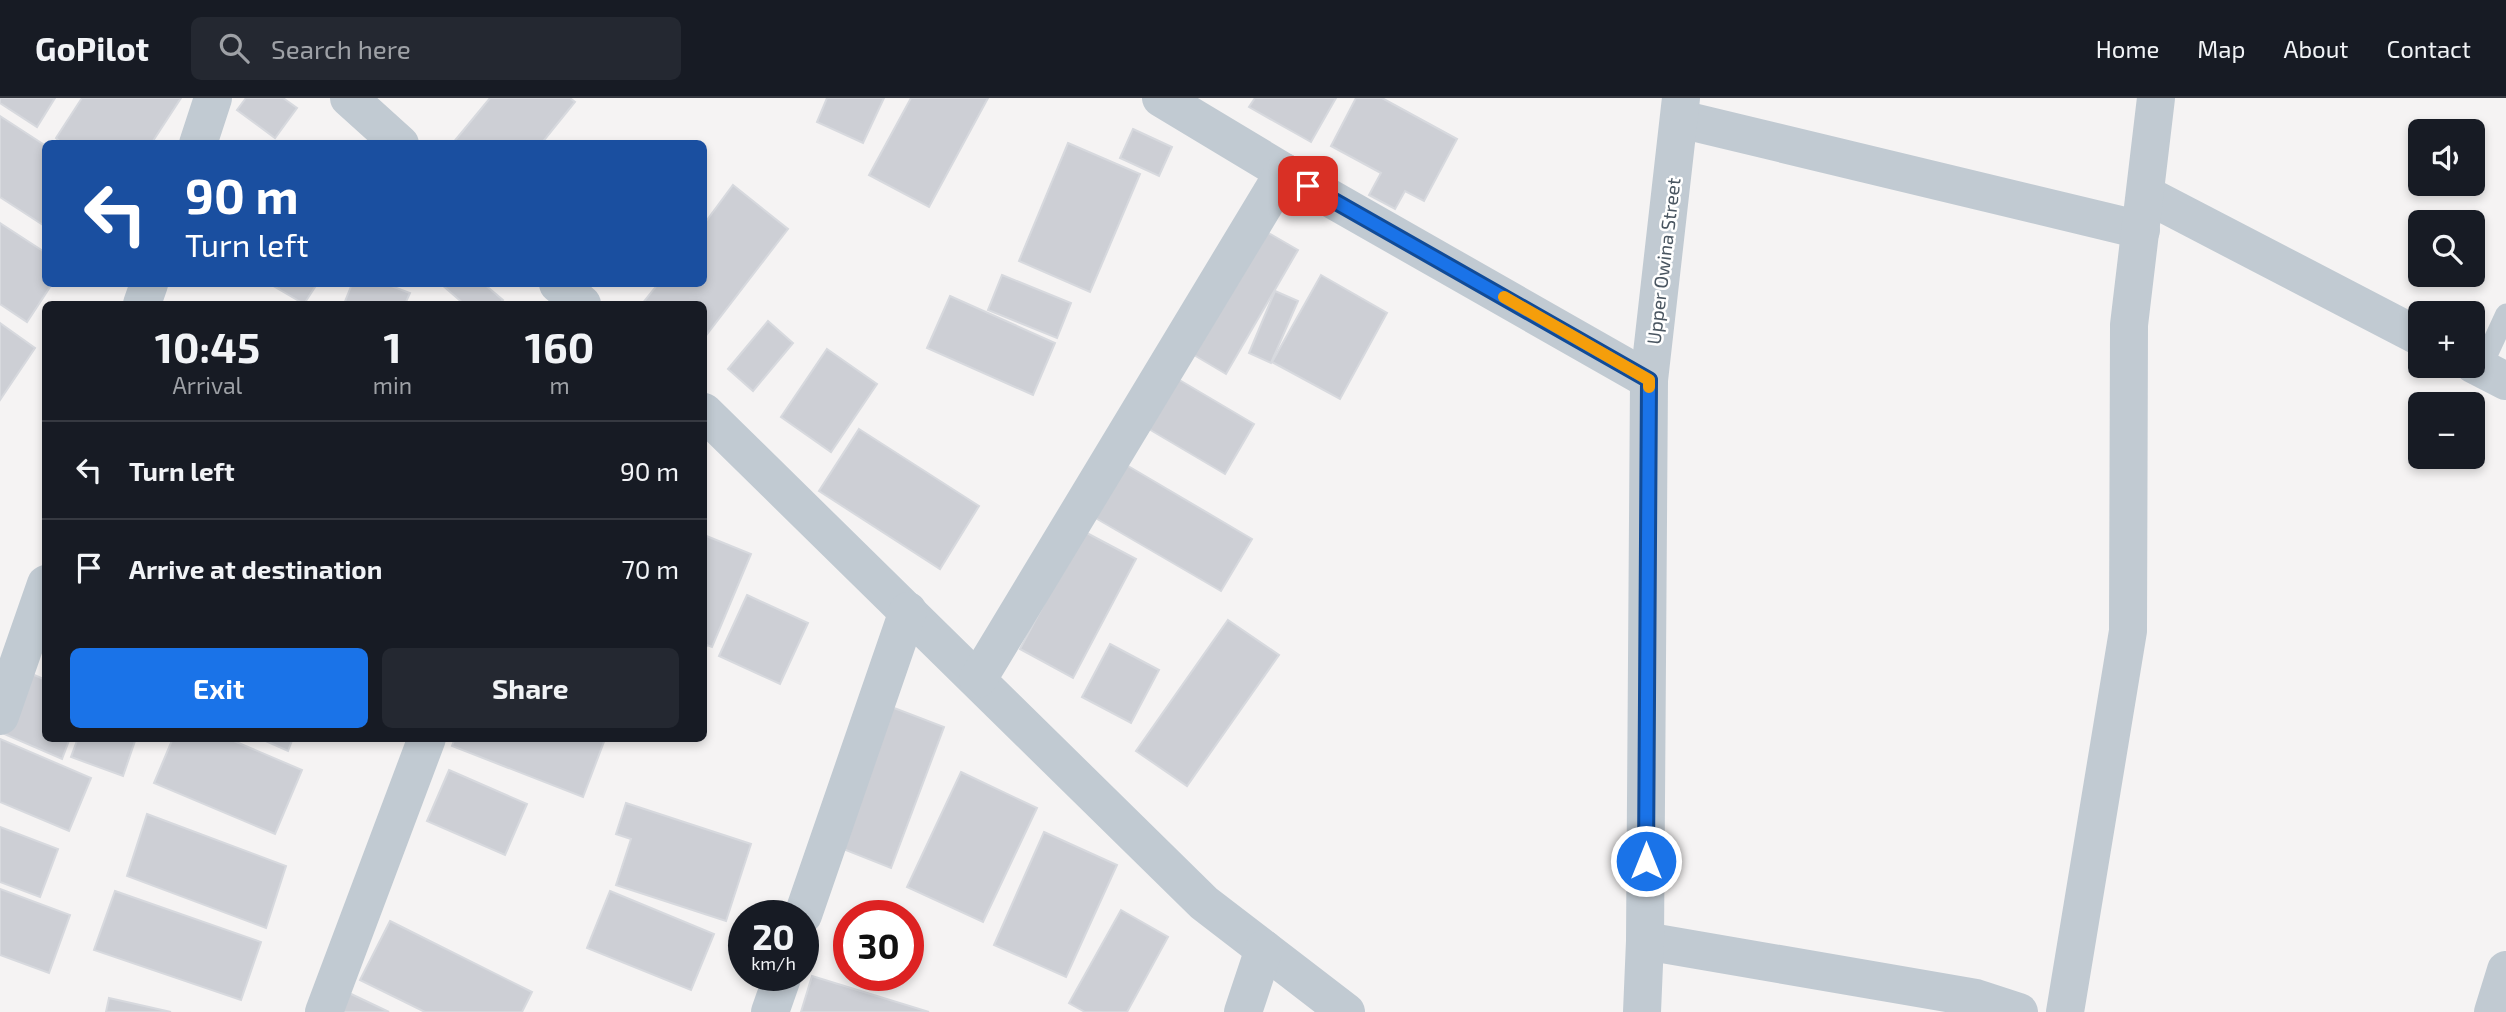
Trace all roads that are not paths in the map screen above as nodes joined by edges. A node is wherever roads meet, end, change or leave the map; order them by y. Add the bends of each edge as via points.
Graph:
1 (213, 98) edge
2 (349, 98) edge
3 (1161, 98) edge
4 (2157, 98) edge
5 (1681, 108) edge
6 (199, 140) edge
7 (396, 140) edge
8 (1284, 172) junction
9 (2143, 212) junction
10 (562, 287) edge
11 (578, 301) edge
12 (2506, 314) edge
13 (2408, 332) edge
14 (2487, 371) edge
15 (1649, 380) junction
16 (707, 415) edge
17 (42, 595) edge
18 (908, 611) junction
19 (978, 680) junction
20 (0, 716) edge
21 (425, 742) edge
22 (808, 900) edge
23 (1646, 941) junction
24 (1264, 949) junction
25 (2506, 970) edge
26 (777, 991) edge
27 (324, 1012) edge
28 (770, 1012) edge
29 (1244, 1012) edge
30 (1346, 1012) edge
31 (1642, 1012) edge
32 (2019, 1012) edge
33 (2065, 1012) edge
34 (2493, 1012) edge

1 - 6 street
2 - 7 street
3 - 8 street
4 - 9 street
5 - 9 street
5 - 15 street, Upper Owina Street
8 - 15 street
8 - 19 street
9 - 13 street
9 - 33 street via 2129,325 2128,631
10 - 11 street
12 - 14 lane
15 - 23 street, Upper Owina Street
16 - 18 street
17 - 20 street
18 - 19 street
18 - 22 street
19 - 24 street via 1204,902
21 - 27 street
23 - 31 street, Upper Owina Street
23 - 32 street via 1976,998
24 - 29 street
24 - 30 street
25 - 34 street
26 - 28 street

